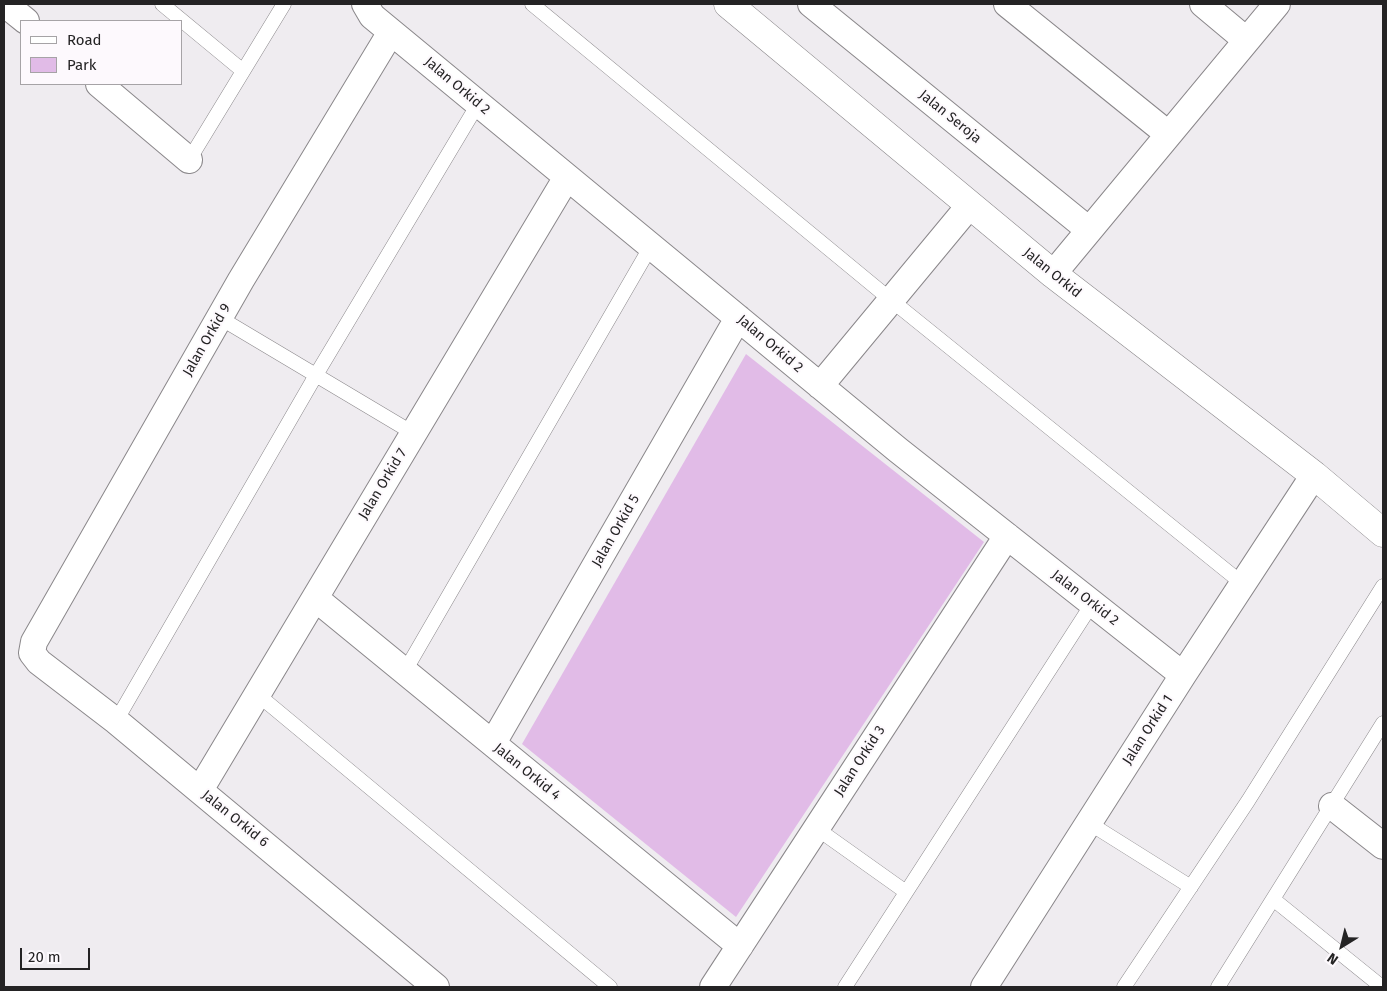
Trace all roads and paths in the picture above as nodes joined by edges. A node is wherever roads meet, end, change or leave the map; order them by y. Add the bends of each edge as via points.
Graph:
1 (5, 4) edge
2 (162, 4) edge
3 (284, 4) edge
4 (365, 4) edge
5 (532, 4) edge
6 (728, 4) edge
7 (811, 4) edge
8 (1006, 4) edge
9 (1203, 4) edge
10 (1276, 4) edge
11 (25, 20) edge
12 (181, 20) edge
13 (182, 21) edge
14 (391, 32) junction
15 (1246, 40) junction
16 (243, 71) junction
17 (100, 85) edge
18 (478, 104) junction
19 (1168, 134) junction
20 (189, 160) joint
21 (567, 177) junction
22 (970, 205) junction
23 (1089, 230) junction
24 (651, 246) junction
25 (1053, 274) junction
26 (891, 300) junction
27 (220, 318) junction
28 (738, 318) junction
29 (316, 375) junction
30 (820, 386) junction
31 (413, 434) junction
32 (1314, 475) junction
33 (1383, 532) edge
34 (1007, 536) junction
35 (1243, 584) junction
36 (1383, 586) edge
37 (315, 598) junction
38 (1092, 604) junction
39 (32, 653) joint
40 (405, 671) junction
41 (1183, 676) junction
42 (257, 694) junction
43 (116, 721) junction
44 (1383, 723) edge
45 (493, 743) junction
46 (200, 790) junction
47 (1332, 806) junction
48 (1089, 823) junction
49 (816, 828) junction
50 (1383, 846) edge
51 (1191, 887) junction
52 (906, 892) junction
53 (1273, 900) junction
54 (740, 946) junction
55 (436, 987) edge
56 (610, 987) edge
57 (712, 987) edge
58 (845, 987) edge
59 (984, 987) edge
60 (1124, 987) edge
61 (1218, 987) edge
62 (1382, 987) edge

1 - 11 street
2 - 12 lane
3 - 16 lane
4 - 14 street, Jalan Orkid 2 via 372,16
5 - 26 lane
6 - 22 street, Jalan Orkid
7 - 23 street, Jalan Seroja
8 - 19 street
9 - 15 street
10 - 15 street
13 - 16 lane
14 - 18 street, Jalan Orkid 2
14 - 27 street, Jalan Orkid 9
15 - 19 street
16 - 20 lane
17 - 20 street
18 - 21 street, Jalan Orkid 2
18 - 29 lane
19 - 23 street
21 - 24 street, Jalan Orkid 2
21 - 31 street, Jalan Orkid 7
22 - 25 street, Jalan Orkid
22 - 26 street
23 - 25 street
24 - 28 street, Jalan Orkid 2
24 - 40 lane
25 - 32 street, Jalan Orkid
26 - 30 street
26 - 35 lane
27 - 29 lane
27 - 39 street, Jalan Orkid 9 via 34,642
28 - 30 street, Jalan Orkid 2
28 - 45 street, Jalan Orkid 5
29 - 31 lane
29 - 43 lane
30 - 34 street, Jalan Orkid 2
31 - 37 street, Jalan Orkid 7
32 - 33 street, Jalan Orkid
32 - 35 street, Jalan Orkid 1
34 - 38 street, Jalan Orkid 2
34 - 49 street, Jalan Orkid 3
35 - 41 street, Jalan Orkid 1
36 - 51 lane
37 - 40 street, Jalan Orkid 4
37 - 42 street, Jalan Orkid 7
38 - 41 street, Jalan Orkid 2
38 - 52 lane
39 - 43 street, Jalan Orkid 6 via 39,662
40 - 45 street, Jalan Orkid 4
41 - 48 street, Jalan Orkid 1
42 - 46 street, Jalan Orkid 7
42 - 56 lane
43 - 46 street, Jalan Orkid 6
44 - 47 lane
45 - 54 street, Jalan Orkid 4
46 - 55 street, Jalan Orkid 6
47 - 50 street
47 - 53 lane
48 - 51 lane
48 - 59 street, Jalan Orkid 1
49 - 52 lane
49 - 54 street, Jalan Orkid 3
51 - 60 lane
52 - 58 lane
53 - 61 lane
53 - 62 lane
54 - 57 street, Jalan Orkid 3

